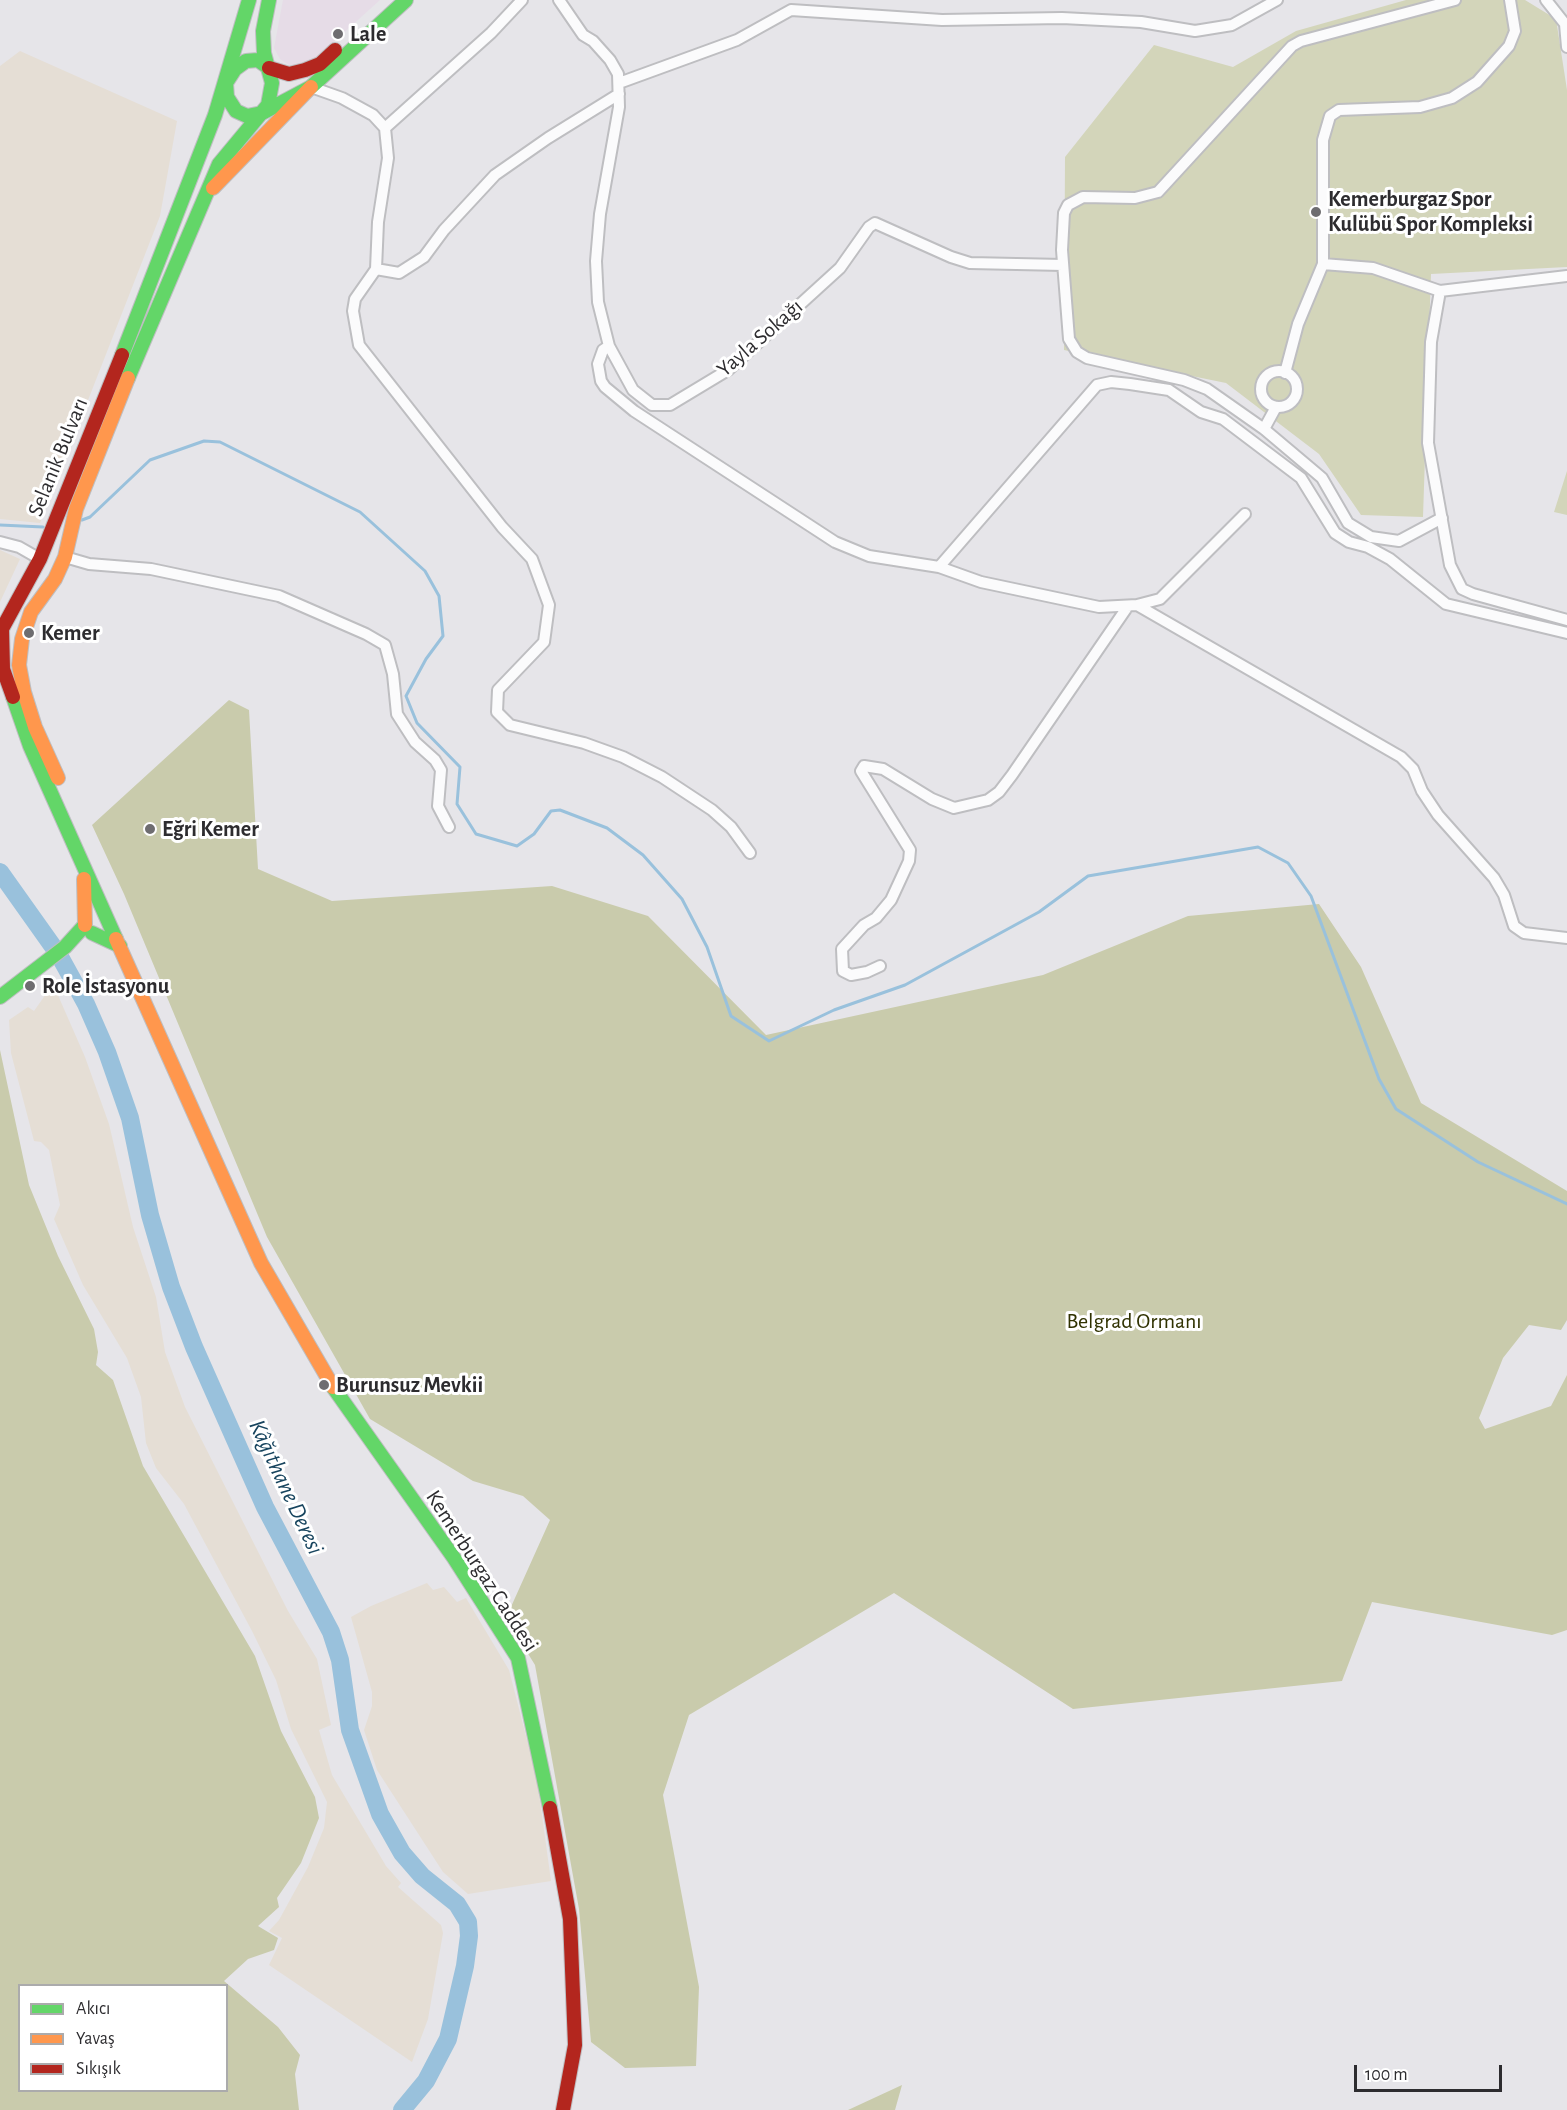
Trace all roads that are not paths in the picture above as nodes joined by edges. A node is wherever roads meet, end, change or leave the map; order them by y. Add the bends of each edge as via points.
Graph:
1 (249, 0) edge
2 (269, 0) edge
3 (389, 0) edge
4 (406, 0) edge
5 (522, 0) edge
6 (559, 0) edge
7 (1277, 0) edge
8 (1455, 0) edge
9 (1510, 0) edge
10 (1546, 0) edge
11 (1567, 47) edge
12 (269, 68) junction
13 (226, 83) junction
14 (311, 87) junction
15 (619, 88) junction
16 (262, 113) junction
17 (385, 128) junction
18 (202, 201) junction
19 (163, 252) junction
20 (179, 256) junction
21 (1323, 264) junction
22 (1064, 265) junction
23 (376, 269) junction
24 (1567, 276) edge
25 (1440, 291) junction
26 (609, 346) junction
27 (1285, 373) junction
28 (1275, 407) junction
29 (1264, 429) junction
30 (1245, 514) dead end
31 (1442, 518) junction
32 (0, 542) edge
33 (66, 554) junction
34 (40, 560) junction
35 (939, 567) junction
36 (1132, 606) junction
37 (31, 612) junction
38 (1567, 620) edge
39 (1567, 633) edge
40 (449, 827) dead end
41 (750, 853) dead end
42 (81, 858) junction
43 (111, 916) junction
44 (88, 929) junction
45 (1567, 938) edge
46 (120, 946) junction
47 (880, 966) dead end
48 (0, 997) edge
49 (222, 1171) junction
50 (563, 2110) edge

1 - 13 main road, Selanik Bulvarı
2 - 12 main road via 262,31
3 - 12 main road via 320,64 289,74
4 - 14 main road
5 - 17 street
6 - 15 street via 584,35 610,60 618,74
7 - 15 street via 1232,26 1195,31 1141,22 1062,18 942,20 791,10 737,40
8 - 22 street via 1292,46 1158,192 1135,198 1083,197 1068,205 1064,213
9 - 21 street via 1515,31 1509,46 1477,82 1452,98 1420,107 1340,110 1330,116 1323,140
10 - 11 street via 1565,24
12 - 13 main road via 258,60 246,61
12 - 16 main road via 271,96
13 - 16 main road via 227,97 236,111 247,116
13 - 19 main road, Selanik Bulvarı
14 - 16 main road
14 - 17 street via 342,98
14 - 18 main road
15 - 23 street via 495,175 424,257 399,273
15 - 26 street, Yayla Sokağı via 596,261 598,302
16 - 18 main road, Selanik Bulvarı via 222,159
17 - 23 street via 388,158 378,222
18 - 20 main road, Selanik Bulvarı
19 - 20 main road
19 - 34 main road, Selanik Bulvarı
20 - 33 main road, Selanik Bulvarı via 76,509
21 - 25 street via 1373,268
21 - 27 street via 1305,306
22 - 26 street, Yayla Sokağı via 970,263 875,223 840,268 742,358 670,405 652,405 642,399
22 - 29 street via 1069,339 1077,351 1087,358 1197,384
23 - 41 street via 355,299 353,311 359,345 532,560 549,604 544,642 498,690 497,712 510,725 584,743 662,777 712,810
24 - 25 street
25 - 31 street via 1431,342 1427,419
26 - 35 street via 603,350 598,364 601,381 634,411 835,542 868,556
27 - 28 street via 1294,380 1296,391 1292,402
27 - 28 street via 1273,372 1261,385 1262,397
28 - 29 street
29 - 31 street via 1322,478 1348,523 1371,537 1399,541
30 - 36 street via 1160,600
31 - 38 street via 1450,566 1462,589
32 - 34 street via 19,547
33 - 34 main road
33 - 37 main road, Selanik Bulvarı via 55,579
33 - 40 street via 88,564 151,569 279,596 386,645 397,714 415,742 441,770 438,806
34 - 37 main road via 41,585
34 - 42 main road, Selanik Bulvarı via 2,629 3,669 30,747
35 - 36 street via 981,582 1099,607
35 - 39 street via 1097,385 1111,382 1169,390 1201,412 1223,419 1301,478 1335,533 1390,559 1446,604
36 - 45 street via 1401,757 1413,769 1438,815 1494,878 1514,926 1524,933
36 - 47 street via 1012,775 988,800 954,808 883,769 864,766 861,771 910,850 891,900 842,949 843,970 851,975
37 - 43 main road, Selanik Bulvarı via 19,665 29,709
42 - 43 main road, Selanik Bulvarı
42 - 44 main road
43 - 44 main road
43 - 46 main road, Kemerburgaz Caddesi
43 - 49 main road, Kemerburgaz Caddesi via 200,1107
44 - 46 main road
44 - 48 main road
46 - 49 main road, Kemerburgaz Caddesi via 188,1105
49 - 50 main road, Kemerburgaz Caddesi via 261,1263 315,1360 454,1558 518,1658 570,1919 575,2045

